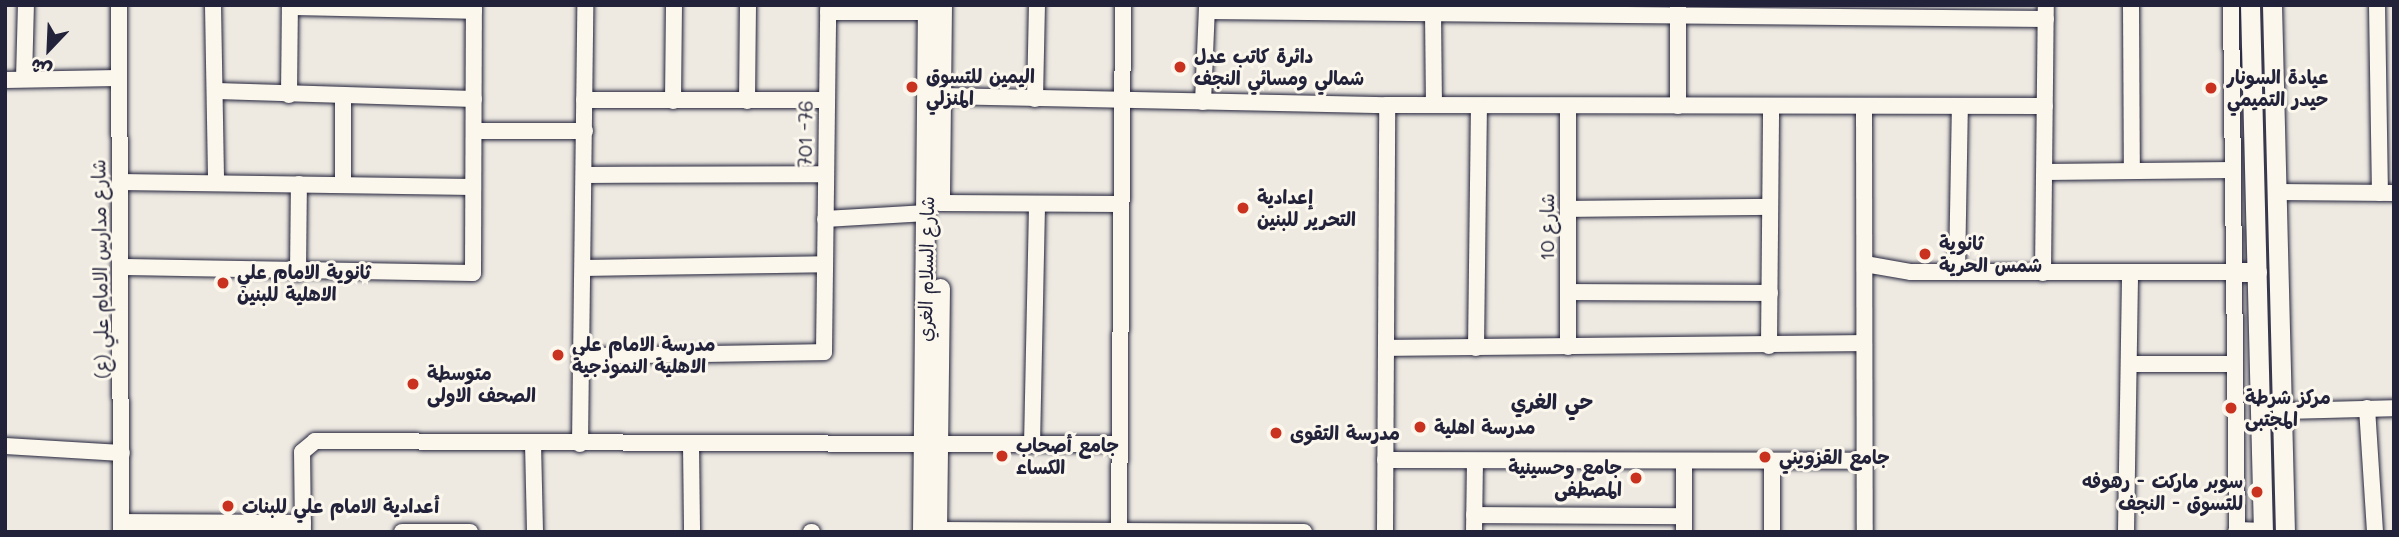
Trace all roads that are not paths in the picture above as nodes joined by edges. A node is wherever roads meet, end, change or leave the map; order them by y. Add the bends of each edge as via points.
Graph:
1 (26, 5) edge
2 (119, 5) edge
3 (213, 5) edge
4 (585, 5) edge
5 (674, 5) edge
6 (748, 5) edge
7 (1037, 5) edge
8 (1123, 5) edge
9 (2130, 5) edge
10 (2231, 5) edge
11 (2250, 5) edge
12 (2272, 5) edge
13 (2377, 5) edge
14 (290, 6) edge
15 (386, 7) edge
16 (474, 8) edge
17 (828, 8) edge
18 (932, 8) edge
19 (1207, 8) edge
20 (1289, 8) edge
21 (1580, 10) edge
22 (1678, 11) edge
23 (1772, 11) edge
24 (1433, 12) junction
25 (1964, 12) edge
26 (2046, 12) edge
27 (118, 78) junction
28 (24, 79) junction
29 (5, 80) edge
30 (2386, 83) edge
31 (216, 91) junction
32 (289, 95) junction
33 (941, 96) junction
34 (343, 97) junction
35 (474, 99) junction
36 (1035, 99) junction
37 (584, 100) junction
38 (827, 100) junction
39 (673, 101) junction
40 (747, 101) junction
41 (1122, 101) junction
42 (1203, 102) junction
43 (1387, 105) junction
44 (1434, 106) junction
45 (1479, 106) junction
46 (1568, 106) junction
47 (1678, 106) junction
48 (1960, 106) junction
49 (2045, 106) junction
50 (1772, 107) junction
51 (1864, 107) junction
52 (2252, 108) junction
53 (2274, 109) junction
54 (474, 131) junction
55 (586, 131) junction
56 (2233, 170) junction
57 (2132, 171) junction
58 (2045, 172) junction
59 (826, 174) junction
60 (585, 175) junction
61 (120, 182) junction
62 (216, 183) junction
63 (299, 184) junction
64 (343, 185) junction
65 (473, 187) junction
66 (2277, 192) junction
67 (2387, 193) edge
68 (1037, 204) junction
69 (1121, 204) junction
70 (1770, 207) junction
71 (933, 208) junction
72 (1568, 209) junction
73 (825, 219) junction
74 (825, 264) junction
75 (1865, 264) junction
76 (125, 267) junction
77 (583, 268) junction
78 (1957, 272) junction
79 (2234, 272) junction
80 (2257, 272) junction
81 (298, 273) junction
82 (2043, 273) junction
83 (2130, 273) junction
84 (1568, 292) junction
85 (1770, 293) junction
86 (1862, 343) junction
87 (1769, 346) junction
88 (1568, 347) junction
89 (1386, 348) junction
90 (1476, 348) junction
91 (582, 356) junction
92 (2129, 364) junction
93 (2235, 364) junction
94 (2367, 408) junction
95 (2394, 408) edge
96 (2283, 411) junction
97 (534, 443) junction
98 (580, 444) junction
99 (930, 444) junction
100 (1120, 444) junction
101 (691, 445) junction
102 (1032, 445) junction
103 (5, 446) edge
104 (122, 453) junction
105 (1385, 460) junction
106 (1475, 461) junction
107 (1864, 461) junction
108 (1684, 464) junction
109 (1772, 464) junction
110 (1475, 524) edge
111 (1684, 524) edge
112 (121, 527) edge
113 (303, 527) edge
114 (1119, 529) junction
115 (932, 531) edge
116 (1200, 531) edge
117 (401, 532) edge
118 (470, 532) edge
119 (535, 532) edge
120 (692, 532) edge
121 (1287, 532) edge
122 (1304, 532) edge
123 (1385, 532) edge
124 (1773, 532) edge
125 (1865, 532) edge
126 (2126, 532) edge
127 (2237, 532) edge
128 (2263, 532) edge
129 (2285, 532) edge
130 (2375, 532) edge

1 - 28 street
2 - 27 street, شارع مدارس الامام علي (ع)
3 - 31 street
4 - 37 street
5 - 39 street
6 - 40 street
7 - 36 street
8 - 41 street
9 - 57 street
10 - 56 street
11 - 52 main road
12 - 53 main road
13 - 30 street
14 - 15 street
14 - 32 street
15 - 16 street
16 - 35 street
17 - 18 street
17 - 38 street, 701 -76
18 - 33 main road, شارع السلام الغري
18 - 71 main road, شارع السلام الغري
19 - 20 street
19 - 42 street
20 - 24 street
21 - 22 street
21 - 24 street
22 - 23 street
22 - 47 street
23 - 25 street
24 - 44 street
25 - 26 street
26 - 49 street
27 - 28 street
27 - 61 street, شارع مدارس الامام علي (ع)
28 - 29 street
30 - 67 street
31 - 32 street
31 - 62 street
32 - 34 street
33 - 36 street
33 - 71 main road, شارع السلام الغري
34 - 35 street
34 - 64 street
35 - 54 street
36 - 41 street
37 - 39 street
37 - 55 street
38 - 40 street
38 - 59 street, 701 -76
39 - 40 street
41 - 42 street
41 - 69 street
42 - 43 street
43 - 44 street
43 - 89 street
44 - 45 street
45 - 46 street
45 - 90 street
46 - 47 street
46 - 72 street, شارع 10
47 - 50 street
48 - 49 street
48 - 51 street
48 - 78 street
49 - 58 street
50 - 51 street
50 - 70 street
51 - 75 street
52 - 53 main road
52 - 80 main road
53 - 66 main road
54 - 55 street
54 - 65 street
55 - 60 street
56 - 57 street
56 - 79 street
57 - 58 street
58 - 82 street
59 - 60 street
59 - 73 street, 701 -76
60 - 77 street
61 - 62 street
61 - 76 street, شارع مدارس الامام علي (ع)
62 - 63 street
63 - 64 street
63 - 81 street
64 - 65 street
65 - 81 street via 473,273
66 - 67 street
66 - 96 main road
68 - 69 street
68 - 71 street
68 - 102 street
69 - 100 street
70 - 72 street
70 - 85 street
71 - 73 street
71 - 99 main road, شارع السلام الغري
72 - 84 street, شارع 10
73 - 74 street, 701 -76
74 - 77 street
74 - 91 street, 701 -76 via 824,352
75 - 78 street
75 - 86 street
76 - 81 street
76 - 104 street, شارع مدارس الامام علي (ع)
77 - 91 street
78 - 82 street
79 - 80 main road
79 - 83 street
79 - 93 street
80 - 128 main road
82 - 83 street
83 - 92 street
84 - 85 street
84 - 88 street, شارع 10
85 - 87 street
86 - 87 street
86 - 107 street
87 - 88 street
88 - 90 street
89 - 90 street
89 - 105 street
91 - 98 street
92 - 93 street
92 - 126 street
93 - 127 street
94 - 95 street
94 - 96 street
94 - 130 street
96 - 129 main road
97 - 98 street
97 - 113 street via 305,444
97 - 119 street
98 - 101 street
99 - 101 street
99 - 102 street
99 - 115 main road, شارع السلام الغري
100 - 102 street
100 - 114 street
101 - 120 street
103 - 104 street
104 - 112 street, شارع مدارس الامام علي (ع)
105 - 106 street
105 - 123 street
106 - 108 street
106 - 110 street
107 - 109 street
107 - 125 street
108 - 109 street
108 - 111 street
109 - 124 street
110 - 111 street
112 - 113 street
114 - 115 street
114 - 116 street
116 - 121 street
117 - 118 street
121 - 122 street
127 - 128 main road

